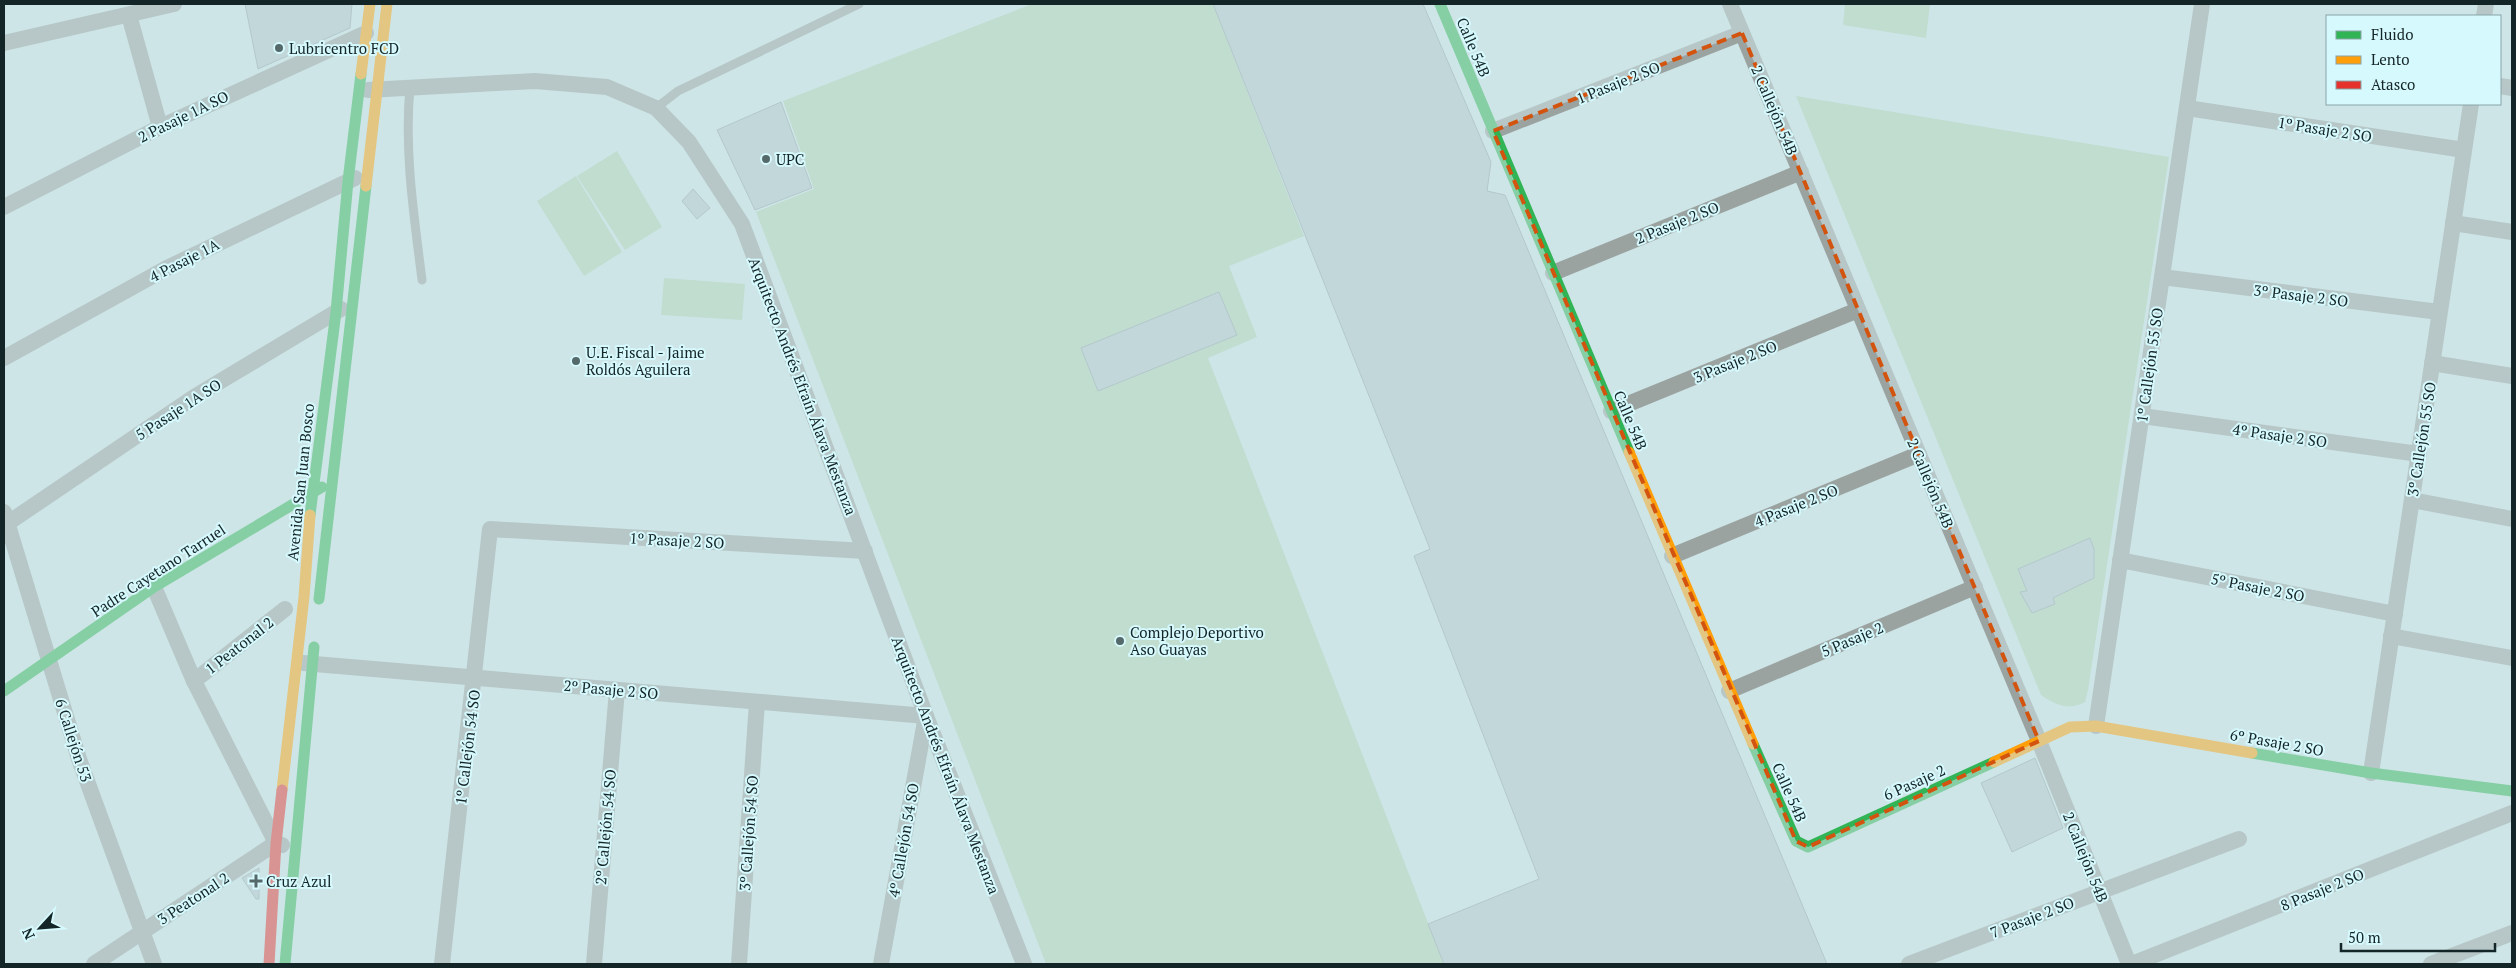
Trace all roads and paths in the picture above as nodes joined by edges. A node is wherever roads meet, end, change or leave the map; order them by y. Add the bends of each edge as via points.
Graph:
1 (174, 4) edge
2 (370, 4) edge
3 (387, 4) edge
4 (859, 4) edge
5 (1440, 4) edge
6 (1730, 4) edge
7 (2202, 4) edge
8 (129, 15) junction
9 (366, 33) junction
10 (1742, 33) junction
11 (4, 43) edge
12 (410, 87) junction
13 (378, 88) junction
14 (360, 91) junction
15 (2471, 105) edge
16 (656, 108) junction
17 (2187, 108) junction
18 (160, 127) junction
19 (1493, 132) junction
20 (2464, 150) junction
21 (1801, 172) junction
22 (369, 173) junction
23 (348, 181) junction
24 (4, 207) edge
25 (2453, 223) junction
26 (2512, 232) edge
27 (1553, 272) junction
28 (2162, 277) junction
29 (422, 280) dead end
30 (354, 302) junction
31 (1858, 310) junction
32 (336, 312) junction
33 (2440, 312) junction
34 (4, 358) edge
35 (2432, 363) junction
36 (2512, 376) edge
37 (1611, 411) junction
38 (2142, 416) junction
39 (1919, 454) junction
40 (2419, 454) junction
41 (332, 482) junction
42 (312, 492) junction
43 (2412, 500) junction
44 (6, 518) edge
45 (2512, 518) edge
46 (490, 529) joint
47 (865, 551) junction
48 (1672, 556) junction
49 (2120, 560) junction
50 (154, 587) junction
51 (1975, 587) junction
52 (285, 610) dead end
53 (2395, 614) junction
54 (318, 616) dead end
55 (316, 635) dead end
56 (2391, 636) junction
57 (2512, 658) edge
58 (48, 660) junction
59 (304, 663) junction
60 (475, 678) junction
61 (194, 681) junction
62 (617, 690) junction
63 (1729, 690) junction
64 (4, 691) edge
65 (757, 702) junction
66 (926, 716) junction
67 (2096, 726) junction
68 (2040, 742) junction
69 (2371, 773) junction
70 (2512, 790) edge
71 (2512, 813) edge
72 (2239, 839) dead end
73 (276, 843) junction
74 (1801, 845) joint
75 (296, 849) junction
76 (2100, 891) junction
77 (142, 931) junction
78 (2512, 933) edge
79 (94, 964) edge
80 (154, 964) edge
81 (269, 964) edge
82 (285, 964) edge
83 (442, 964) edge
84 (594, 964) edge
85 (739, 964) edge
86 (881, 964) edge
87 (1024, 964) edge
88 (1909, 964) edge
89 (2130, 964) edge
90 (2431, 964) edge

1 - 8 street
2 - 9 street, Avenida San Juan Bosco
3 - 13 street
4 - 16 lane via 678,91
5 - 19 street, Calle 54B
6 - 10 street, 2 Callejón 54B
7 - 17 street, 1º Callejón 55 SO
8 - 11 street
8 - 18 street
9 - 14 street, Avenida San Juan Bosco
9 - 18 street, 2 Pasaje 1A SO
10 - 19 street, 1 Pasaje 2 SO
10 - 21 street, 2 Callejón 54B
12 - 13 street, Arquitecto Andrés Efraín Álava Mestanza
12 - 16 street, Arquitecto Andrés Efraín Álava Mestanza via 535,81 598,86
12 - 29 lane via 407,114 412,195
13 - 14 street, Arquitecto Andrés Efraín Álava Mestanza
13 - 22 street
14 - 23 street, Avenida San Juan Bosco
15 - 20 street, 3º Callejón 55 SO
16 - 47 street, Arquitecto Andrés Efraín Álava Mestanza via 689,142 742,224
17 - 20 street, 1º Pasaje 2 SO
17 - 28 street, 1º Callejón 55 SO
18 - 24 street, 2 Pasaje 1A SO
19 - 27 street, Calle 54B
20 - 25 street, 3º Callejón 55 SO
21 - 27 street, 2 Pasaje 2 SO
21 - 31 street, 2 Callejón 54B
22 - 23 street, 4 Pasaje 1A
22 - 30 street
23 - 32 street, Avenida San Juan Bosco
23 - 34 street, 4 Pasaje 1A via 167,268
25 - 26 street
25 - 33 street, 3º Callejón 55 SO
27 - 37 street, Calle 54B
28 - 33 street, 3º Pasaje 2 SO
28 - 38 street, 1º Callejón 55 SO
30 - 32 street, 5 Pasaje 1A SO
30 - 41 street
31 - 37 street, 3 Pasaje 2 SO
31 - 39 street, 2 Callejón 54B
32 - 42 street, Avenida San Juan Bosco
32 - 44 street, 5 Pasaje 1A SO via 194,397
33 - 35 street, 3º Callejón 55 SO
35 - 36 street
35 - 40 street, 3º Callejón 55 SO
37 - 48 street, Calle 54B
38 - 40 street, 4º Pasaje 2 SO
38 - 49 street, 1º Callejón 55 SO
39 - 48 street, 4 Pasaje 2 SO
39 - 51 street, 2 Callejón 54B
40 - 43 street, 3º Callejón 55 SO
41 - 42 street, Padre Cayetano Tarruel
41 - 54 street
42 - 50 street, Padre Cayetano Tarruel
42 - 59 street, Avenida San Juan Bosco via 304,597
43 - 45 street
43 - 53 street, 3º Callejón 55 SO
44 - 58 street, 6 Callejón 53
46 - 47 street, 1º Pasaje 2 SO
46 - 60 street, 1º Callejón 54 SO
47 - 66 street, Arquitecto Andrés Efraín Álava Mestanza
48 - 63 street, Calle 54B
49 - 53 street, 5º Pasaje 2 SO
49 - 67 street, 1º Callejón 55 SO
50 - 58 street, Padre Cayetano Tarruel
50 - 61 street
51 - 63 street, 5 Pasaje 2
51 - 68 street, 2 Callejón 54B
52 - 61 street, 1 Peatonal 2
53 - 56 street, 3º Callejón 55 SO
55 - 59 street, Avenida San Juan Bosco
56 - 57 street
56 - 69 street, 3º Callejón 55 SO
58 - 64 street, Padre Cayetano Tarruel
58 - 77 street, 6 Callejón 53
59 - 60 street, 2º Pasaje 2 SO
59 - 73 street, Avenida San Juan Bosco
59 - 75 street, Avenida San Juan Bosco
60 - 62 street, 2º Pasaje 2 SO
60 - 83 street, 1º Callejón 54 SO
61 - 73 street
62 - 65 street, 2º Pasaje 2 SO
62 - 84 street, 2º Callejón 54 SO
63 - 74 street, Calle 54B via 1796,841
65 - 66 street, 2º Pasaje 2 SO
65 - 85 street, 3º Callejón 54 SO
66 - 86 street, 4º Callejón 54 SO
66 - 87 street, Arquitecto Andrés Efraín Álava Mestanza
67 - 68 street, 6º Pasaje 2 SO via 2070,728
67 - 69 street, 6º Pasaje 2 SO
68 - 74 street, 6 Pasaje 2 via 1808,847
68 - 76 street, 2 Callejón 54B
69 - 70 street, 6º Pasaje 2 SO
71 - 89 street, 8 Pasaje 2 SO
72 - 76 street, 7 Pasaje 2 SO
73 - 75 street
73 - 77 street, 3 Peatonal 2
73 - 81 street, Avenida San Juan Bosco
75 - 82 street, Avenida San Juan Bosco
76 - 88 street, 7 Pasaje 2 SO
76 - 89 street, 2 Callejón 54B
77 - 79 street, 3 Peatonal 2
77 - 80 street, 6 Callejón 53
78 - 90 street

